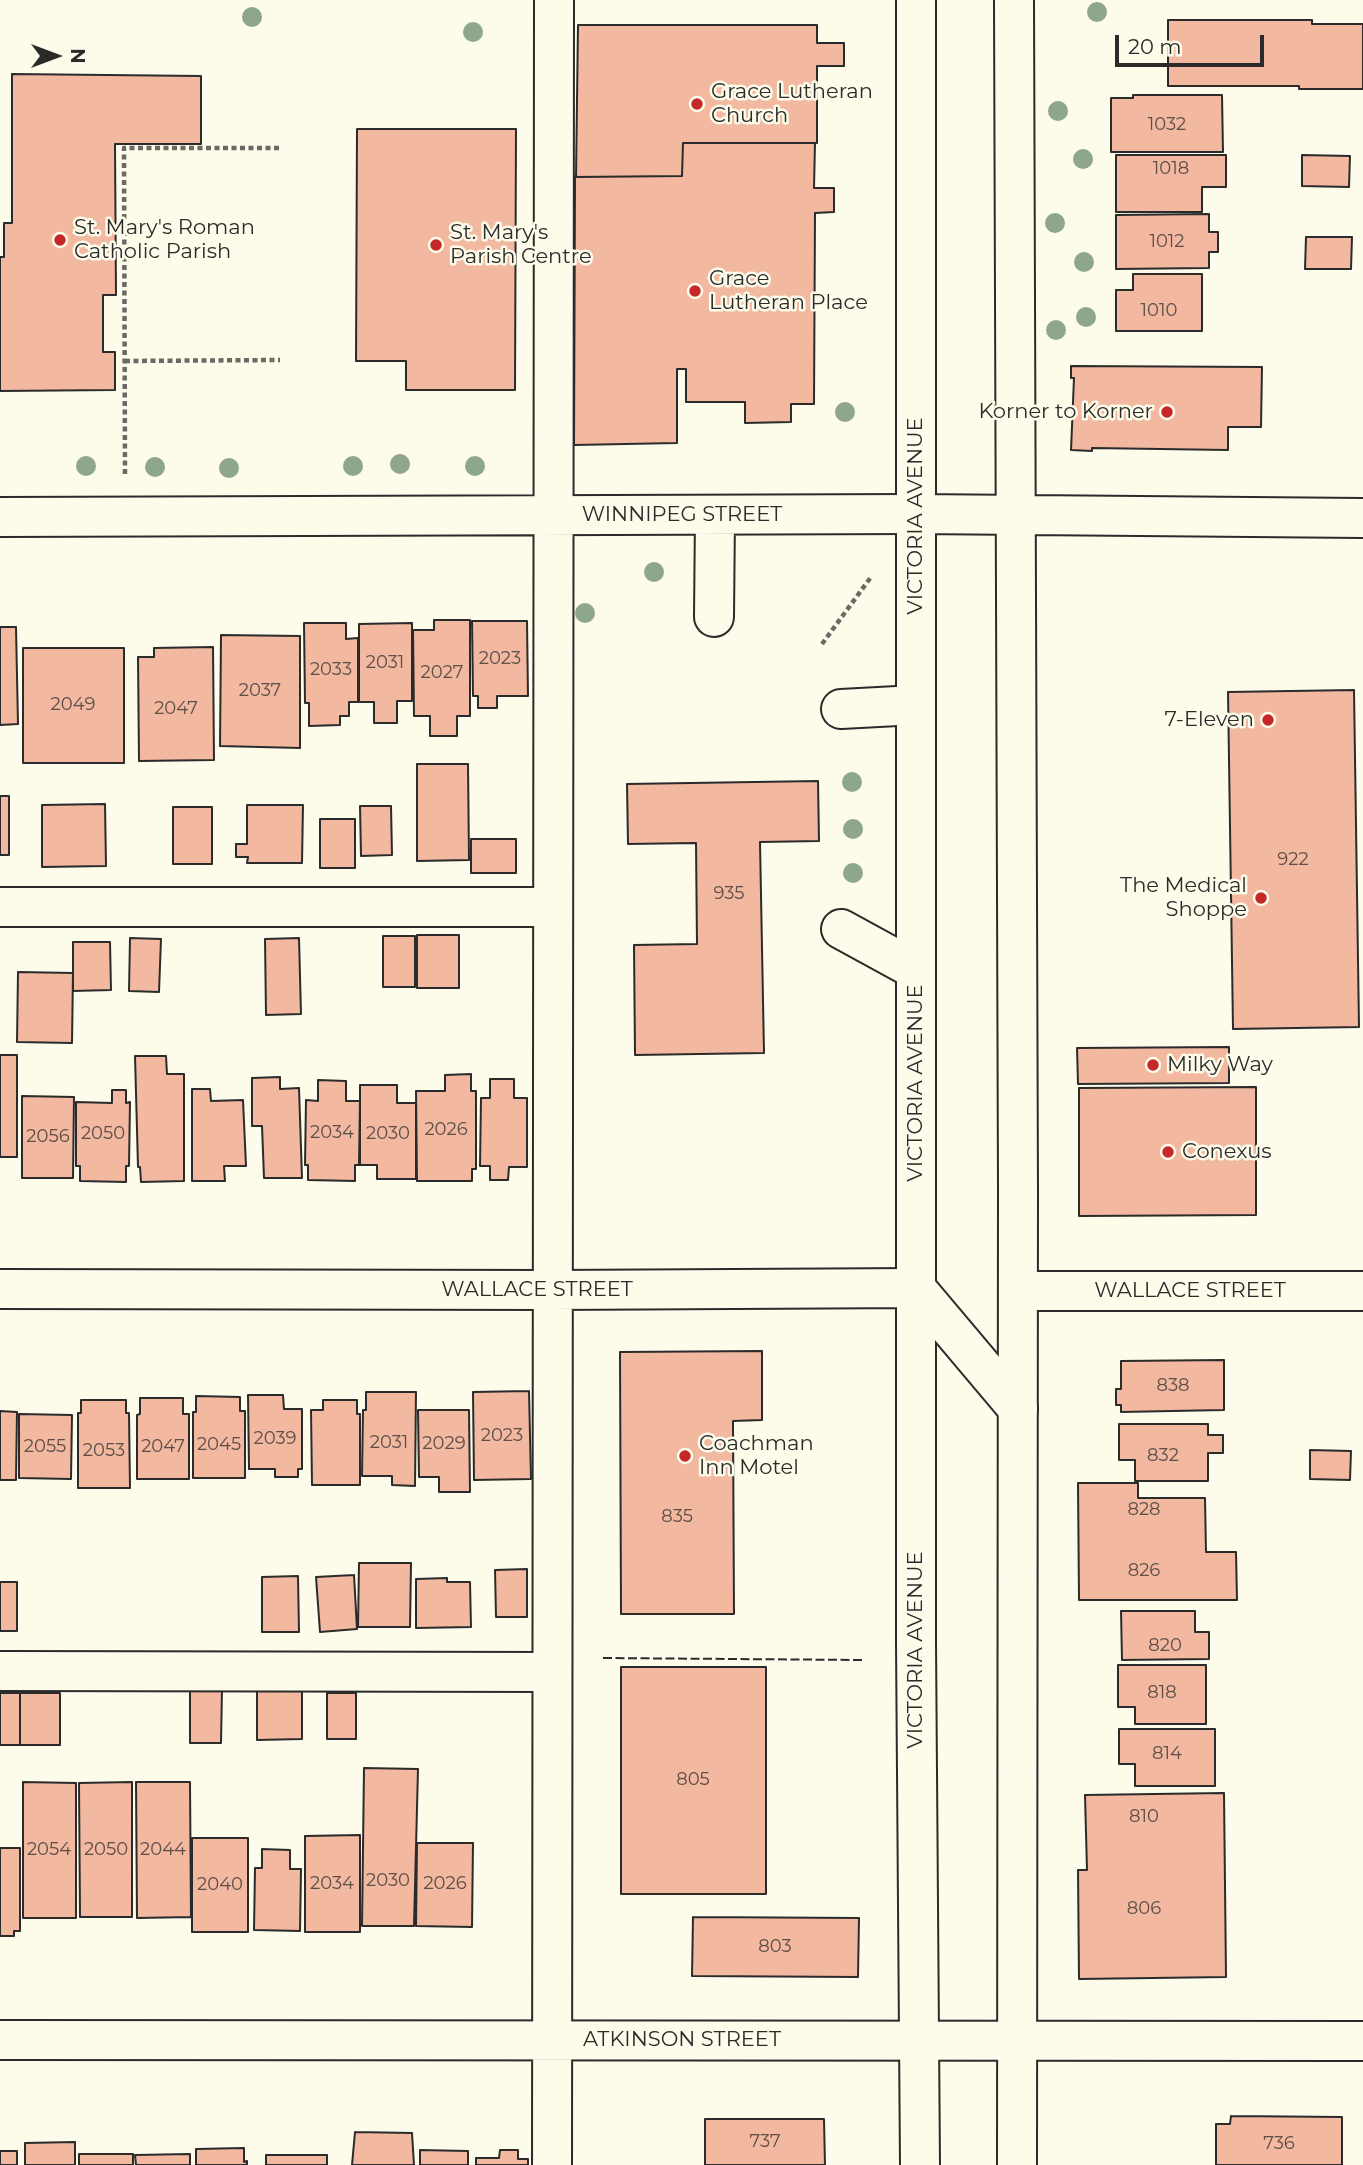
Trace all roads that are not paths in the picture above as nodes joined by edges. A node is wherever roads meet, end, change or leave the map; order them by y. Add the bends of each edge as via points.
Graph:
1 (554, 0) edge
2 (916, 0) edge
3 (1014, 0) edge
4 (715, 514) junction
5 (916, 514) junction
6 (552, 515) junction
7 (1016, 515) junction
8 (0, 517) edge
9 (1363, 518) edge
10 (714, 617) dead end
11 (916, 705) junction
12 (841, 709) dead end
13 (0, 907) edge
14 (553, 907) junction
15 (841, 929) dead end
16 (916, 970) junction
17 (916, 1288) junction
18 (0, 1289) edge
19 (552, 1290) junction
20 (1018, 1291) junction
21 (1363, 1291) edge
22 (1018, 1409) junction
23 (0, 1671) edge
24 (552, 1672) junction
25 (920, 2039) junction
26 (0, 2040) edge
27 (552, 2040) junction
28 (1017, 2041) junction
29 (1363, 2041) edge
30 (552, 2165) edge
31 (920, 2165) edge
32 (1017, 2165) edge

1 - 6 main road
2 - 5 main road, VICTORIA AVENUE
3 - 7 main road
4 - 5 main road, WINNIPEG STREET
4 - 6 main road, WINNIPEG STREET
4 - 10 main road
5 - 7 main road, WINNIPEG STREET
5 - 11 main road, VICTORIA AVENUE
6 - 8 main road, WINNIPEG STREET
6 - 14 main road
7 - 9 main road, WINNIPEG STREET
7 - 20 main road
11 - 12 main road
11 - 16 main road, VICTORIA AVENUE
13 - 14 main road
14 - 19 main road
15 - 16 main road
16 - 17 main road, VICTORIA AVENUE
17 - 19 main road, WALLACE STREET
17 - 22 main road
17 - 25 main road, VICTORIA AVENUE
18 - 19 main road, WALLACE STREET
19 - 24 main road
20 - 21 main road, WALLACE STREET
20 - 22 main road
22 - 28 main road
23 - 24 main road
24 - 27 main road
25 - 27 main road, ATKINSON STREET
25 - 28 main road, ATKINSON STREET
25 - 31 main road, VICTORIA AVENUE
26 - 27 main road, ATKINSON STREET
27 - 30 main road
28 - 29 main road, ATKINSON STREET
28 - 32 main road

